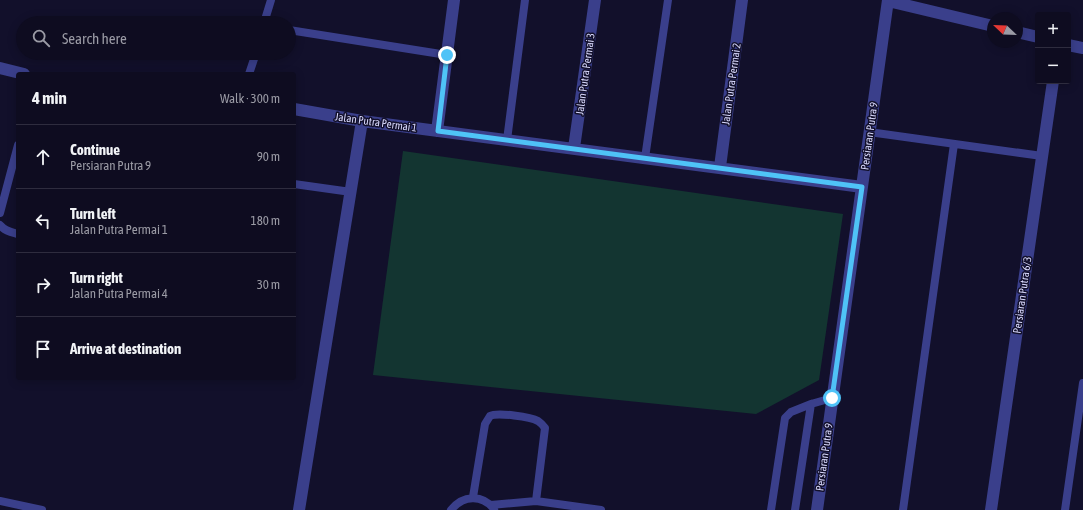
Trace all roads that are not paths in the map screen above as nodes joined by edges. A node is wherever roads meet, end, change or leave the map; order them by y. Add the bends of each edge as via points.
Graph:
1 (271, 0) edge
2 (454, 0) edge
3 (525, 0) edge
4 (596, 0) edge
5 (668, 0) edge
6 (742, 0) edge
7 (888, 0) edge
8 (266, 16) edge
9 (987, 25) edge
10 (296, 31) edge
11 (1023, 33) edge
12 (1035, 36) edge
13 (1071, 46) edge
14 (1083, 48) edge
15 (447, 55) junction
16 (254, 60) edge
17 (0, 68) edge
18 (16, 72) edge
19 (250, 72) edge
20 (1053, 84) edge
21 (296, 109) edge
22 (362, 121) junction
23 (438, 131) junction
24 (869, 132) junction
25 (507, 140) junction
26 (954, 144) junction
27 (574, 148) junction
28 (16, 153) edge
29 (1042, 156) junction
30 (645, 158) junction
31 (720, 167) junction
32 (296, 184) edge
33 (862, 187) junction
34 (351, 192) junction
35 (0, 213) edge
36 (0, 225) edge
37 (16, 234) edge
38 (1083, 383) edge
39 (832, 398) junction
40 (811, 404) junction
41 (473, 497) junction
42 (0, 501) edge
43 (536, 501) junction
44 (493, 507) edge
45 (453, 508) edge
46 (42, 510) edge
47 (299, 510) edge
48 (443, 510) edge
49 (600, 510) edge
50 (771, 510) edge
51 (795, 510) edge
52 (817, 510) edge
53 (904, 510) edge
54 (991, 510) edge
55 (1066, 510) edge

1 - 8 lane
2 - 15 street
3 - 25 lane
4 - 27 street, Jalan Putra Permai 3
5 - 30 lane
6 - 31 street, Jalan Putra Permai 2
7 - 9 street
7 - 24 street, Persiaran Putra 9
10 - 15 lane
11 - 12 street
13 - 14 street
15 - 23 street
16 - 19 lane
17 - 18 street
20 - 29 street, Persiaran Putra 6/3
21 - 22 street, Jalan Putra Permai 1
22 - 23 street, Jalan Putra Permai 1
22 - 34 street
23 - 25 street, Jalan Putra Permai 1
24 - 26 lane
24 - 33 street, Persiaran Putra 9
25 - 27 street, Jalan Putra Permai 1
26 - 29 lane
26 - 53 lane
27 - 30 street, Jalan Putra Permai 1
28 - 35 lane
29 - 54 street, Persiaran Putra 6/3
30 - 31 street, Jalan Putra Permai 1
31 - 33 street, Jalan Putra Permai 1
32 - 34 lane
33 - 39 street, Persiaran Putra 9
34 - 47 street
36 - 37 lane via 4,230
38 - 55 lane
39 - 40 lane
39 - 52 street, Persiaran Putra 9
40 - 50 lane via 791,412 785,418
40 - 51 lane
41 - 43 lane via 485,424 490,416 499,414 535,419 544,428
41 - 44 lane via 483,499
41 - 45 lane via 466,498
42 - 46 lane
43 - 44 lane
43 - 49 lane
45 - 48 lane

